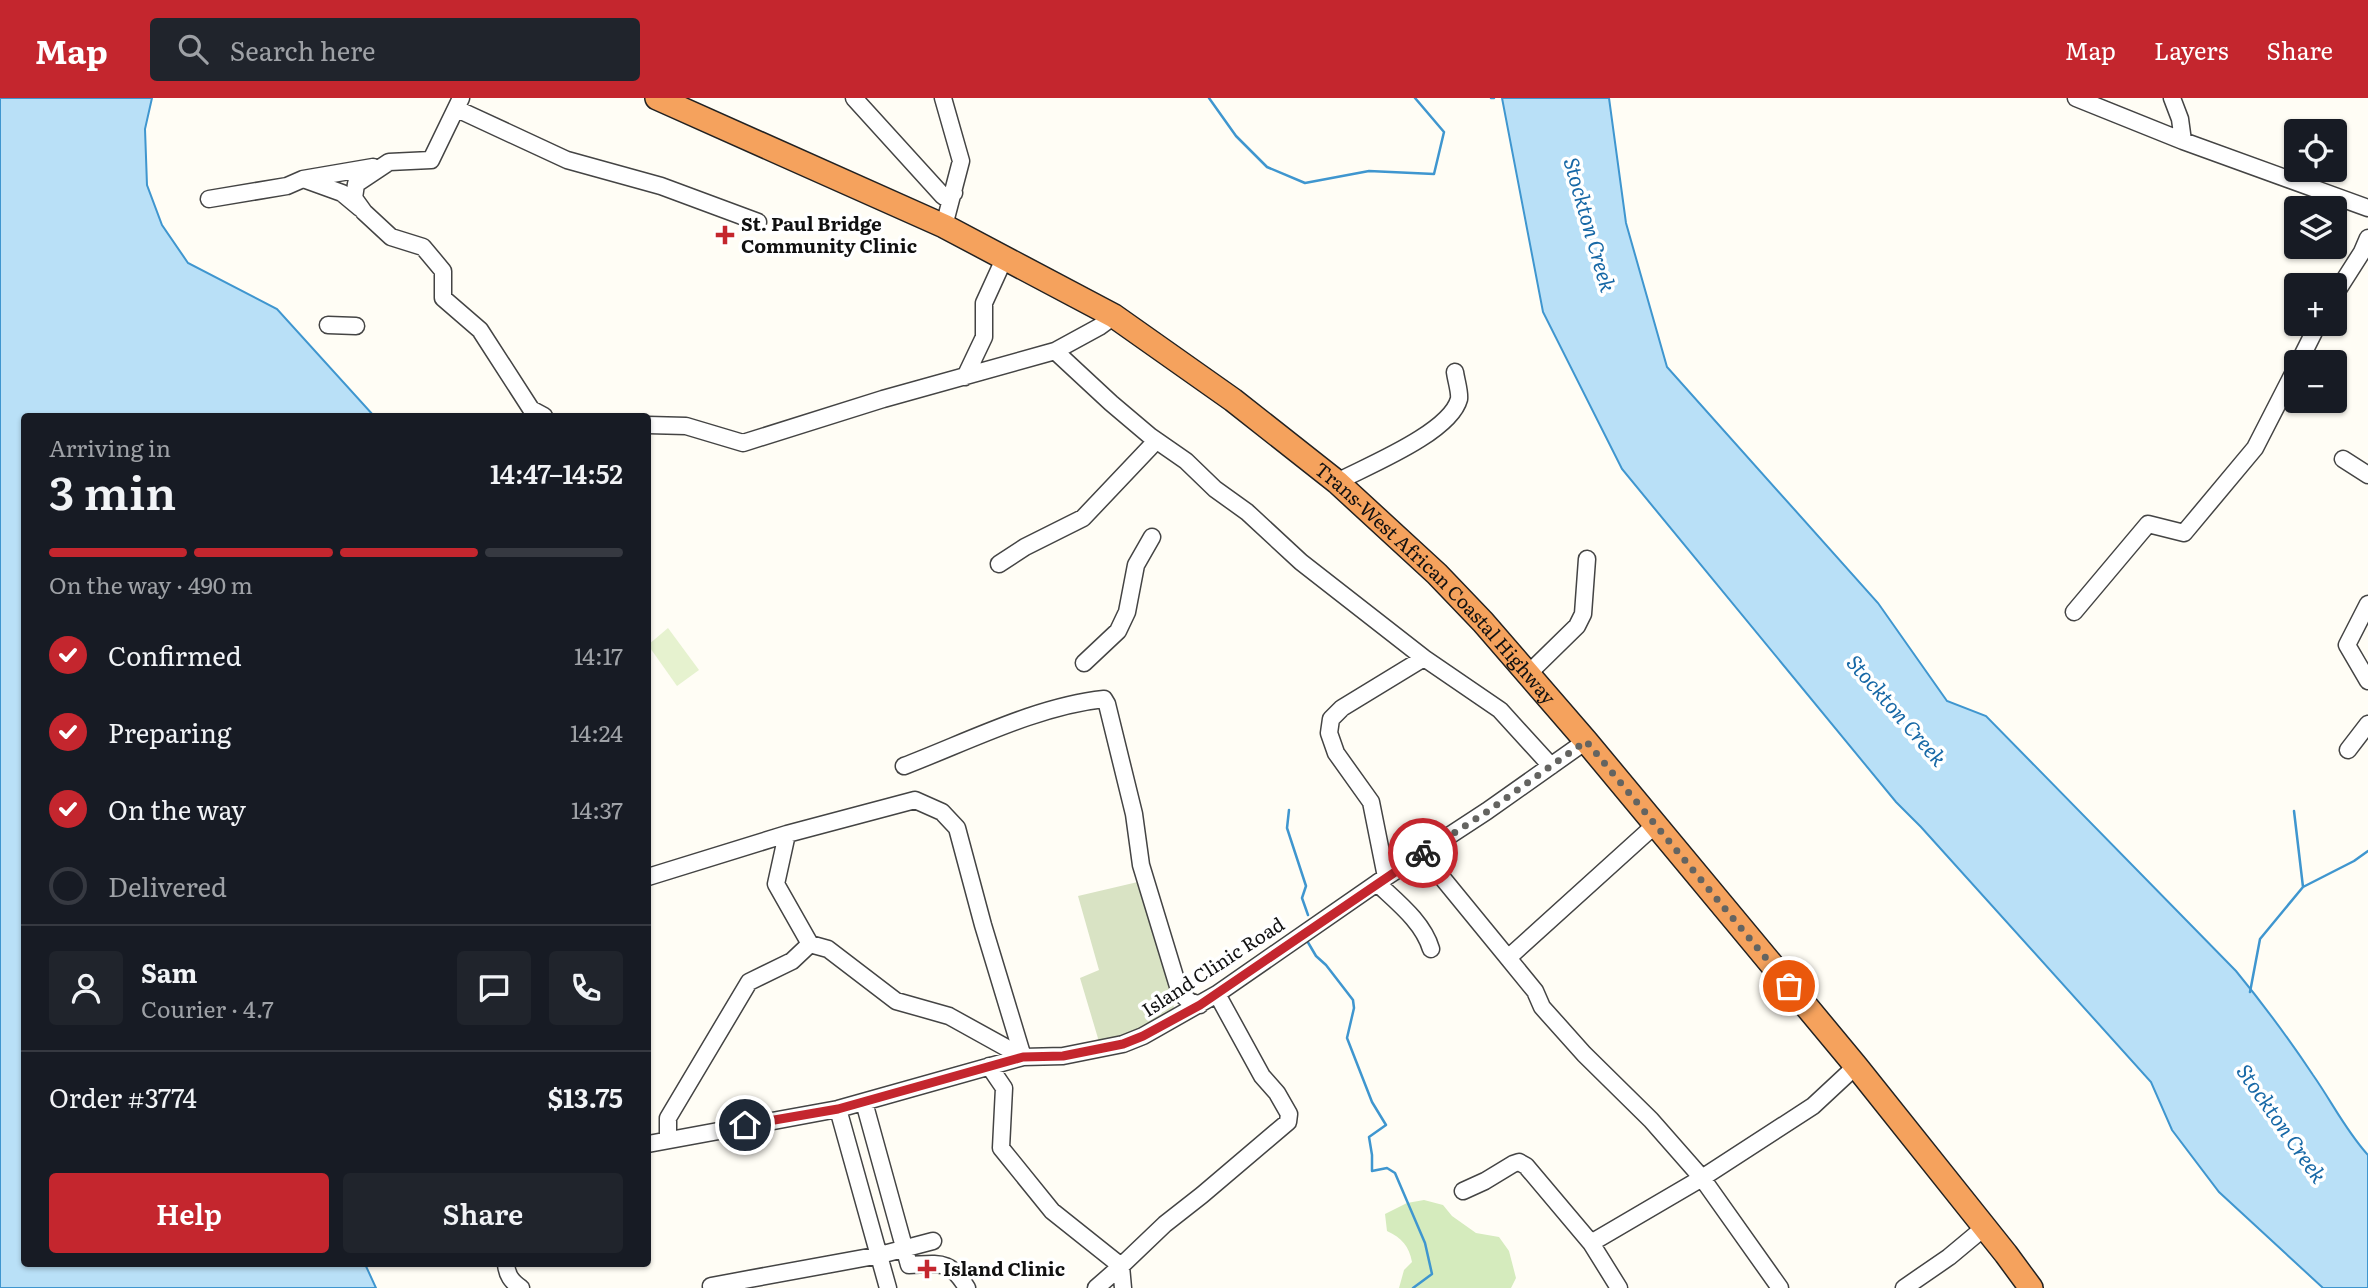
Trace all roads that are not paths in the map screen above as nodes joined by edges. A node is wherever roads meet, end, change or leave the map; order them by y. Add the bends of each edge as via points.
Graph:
1 (657, 98) edge
2 (854, 98) edge
3 (943, 98) edge
4 (2076, 98) edge
5 (2172, 98) edge
6 (459, 103) edge
7 (2183, 141) junction
8 (389, 162) junction
9 (303, 179) junction
10 (954, 193) junction
11 (209, 199) dead end
12 (2368, 208) edge
13 (364, 212) junction
14 (758, 222) dead end
15 (944, 226) junction
16 (2368, 238) edge
17 (1005, 257) junction
18 (2347, 276) edge
19 (1114, 316) junction
20 (328, 325) dead end
21 (356, 326) dead end
22 (1055, 351) junction
23 (1455, 372) dead end
24 (964, 377) junction
25 (2284, 391) edge
26 (538, 413) edge
27 (651, 425) edge
28 (1156, 441) junction
29 (2343, 459) dead end
30 (2368, 475) edge
31 (1337, 482) junction
32 (1152, 537) dead end
33 (1587, 559) dead end
34 (999, 564) dead end
35 (2368, 604) edge
36 (2074, 611) dead end
37 (1424, 658) junction
38 (1084, 663) dead end
39 (1528, 674) junction
40 (2368, 681) edge
41 (2368, 724) edge
42 (1586, 741) junction
43 (2348, 750) dead end
44 (904, 766) dead end
45 (1551, 766) junction
46 (1655, 825) junction
47 (787, 834) junction
48 (1422, 853) junction
49 (651, 876) edge
50 (1382, 880) junction
51 (810, 944) junction
52 (1431, 949) dead end
53 (1508, 958) junction
54 (1217, 994) junction
55 (1200, 1005) junction
56 (1023, 1057) junction
57 (989, 1066) junction
58 (1856, 1066) junction
59 (864, 1102) junction
60 (838, 1109) junction
61 (667, 1139) junction
62 (651, 1143) edge
63 (1702, 1178) junction
64 (1463, 1191) dead end
65 (1985, 1227) junction
66 (933, 1241) dead end
67 (1591, 1243) junction
68 (905, 1248) junction
69 (880, 1255) junction
70 (1121, 1266) junction
71 (506, 1267) edge
72 (711, 1286) edge
73 (521, 1288) edge
74 (888, 1288) edge
75 (967, 1288) edge
76 (1096, 1288) edge
77 (1123, 1288) edge
78 (1619, 1288) edge
79 (1780, 1288) edge
80 (1904, 1288) edge
81 (2031, 1288) edge

1 - 15 highway, Trans-West African Coastal Highway
2 - 10 street via 943,195
3 - 10 street via 961,161
4 - 7 street
5 - 7 street
6 - 8 street via 431,160
6 - 14 street via 566,160 661,186
7 - 12 street
8 - 9 street via 363,171
8 - 13 street via 356,184 354,198
9 - 11 street via 287,186
9 - 13 street via 342,194
10 - 15 street
13 - 26 street via 391,237 423,247 443,271 443,298 480,330 531,409
15 - 17 highway, Trans-West African Coastal Highway
16 - 18 street
17 - 19 highway, Trans-West African Coastal Highway
17 - 24 street via 984,303 984,337
19 - 22 street
19 - 31 highway, Trans-West African Coastal Highway via 1233,400
20 - 21 street
22 - 24 street
22 - 28 street
23 - 31 street via 1459,398 1432,433
24 - 27 street via 743,443 685,426
25 - 36 street via 2255,448 2184,533 2148,524
28 - 34 street via 1083,518
28 - 37 street
29 - 30 street
31 - 39 highway, Trans-West African Coastal Highway via 1437,574
32 - 38 street via 1136,565 1128,612 1118,631
33 - 39 street via 1583,614 1577,626
35 - 40 street via 2347,645
37 - 45 street via 1500,710
37 - 50 street via 1331,719 1329,733 1336,753 1371,802
39 - 42 highway, Trans-West African Coastal Highway
41 - 43 street
42 - 45 street, Island Clinic Road
42 - 46 highway, Trans-West African Coastal Highway
44 - 55 street via 1030,716 1104,699 1134,814 1141,865 1180,993
45 - 48 street, Island Clinic Road
46 - 53 street
46 - 58 highway, Trans-West African Coastal Highway
47 - 49 street
47 - 51 street via 776,884
47 - 56 street via 915,800 942,812 957,828
48 - 50 street, Island Clinic Road
48 - 53 street
50 - 52 street via 1427,937
50 - 54 street, Island Clinic Road
51 - 56 street via 828,949 896,1000 949,1016
51 - 61 street via 792,961 749,982 668,1118
53 - 63 street via 1575,1045
54 - 55 street, Island Clinic Road
54 - 70 street via 1256,1066 1289,1114 1288,1122 1164,1224
55 - 56 street, Island Clinic Road via 1123,1044 1063,1056
56 - 57 street, Island Clinic Road
57 - 59 street, Island Clinic Road
57 - 70 street via 1004,1088 1002,1148 1052,1211
58 - 63 street via 1813,1106
58 - 65 highway, Trans-West African Coastal Highway
59 - 60 street, Island Clinic Road
59 - 68 street
60 - 61 street, Island Clinic Road
60 - 69 street
61 - 62 street, Island Clinic Road
63 - 67 street
63 - 79 street
64 - 67 street via 1519,1162
65 - 80 street
65 - 81 highway, Trans-West African Coastal Highway
66 - 68 street
67 - 78 street
68 - 69 street
68 - 75 street via 909,1265 944,1264
69 - 72 street
69 - 74 street
70 - 76 street
70 - 77 street
71 - 73 street

